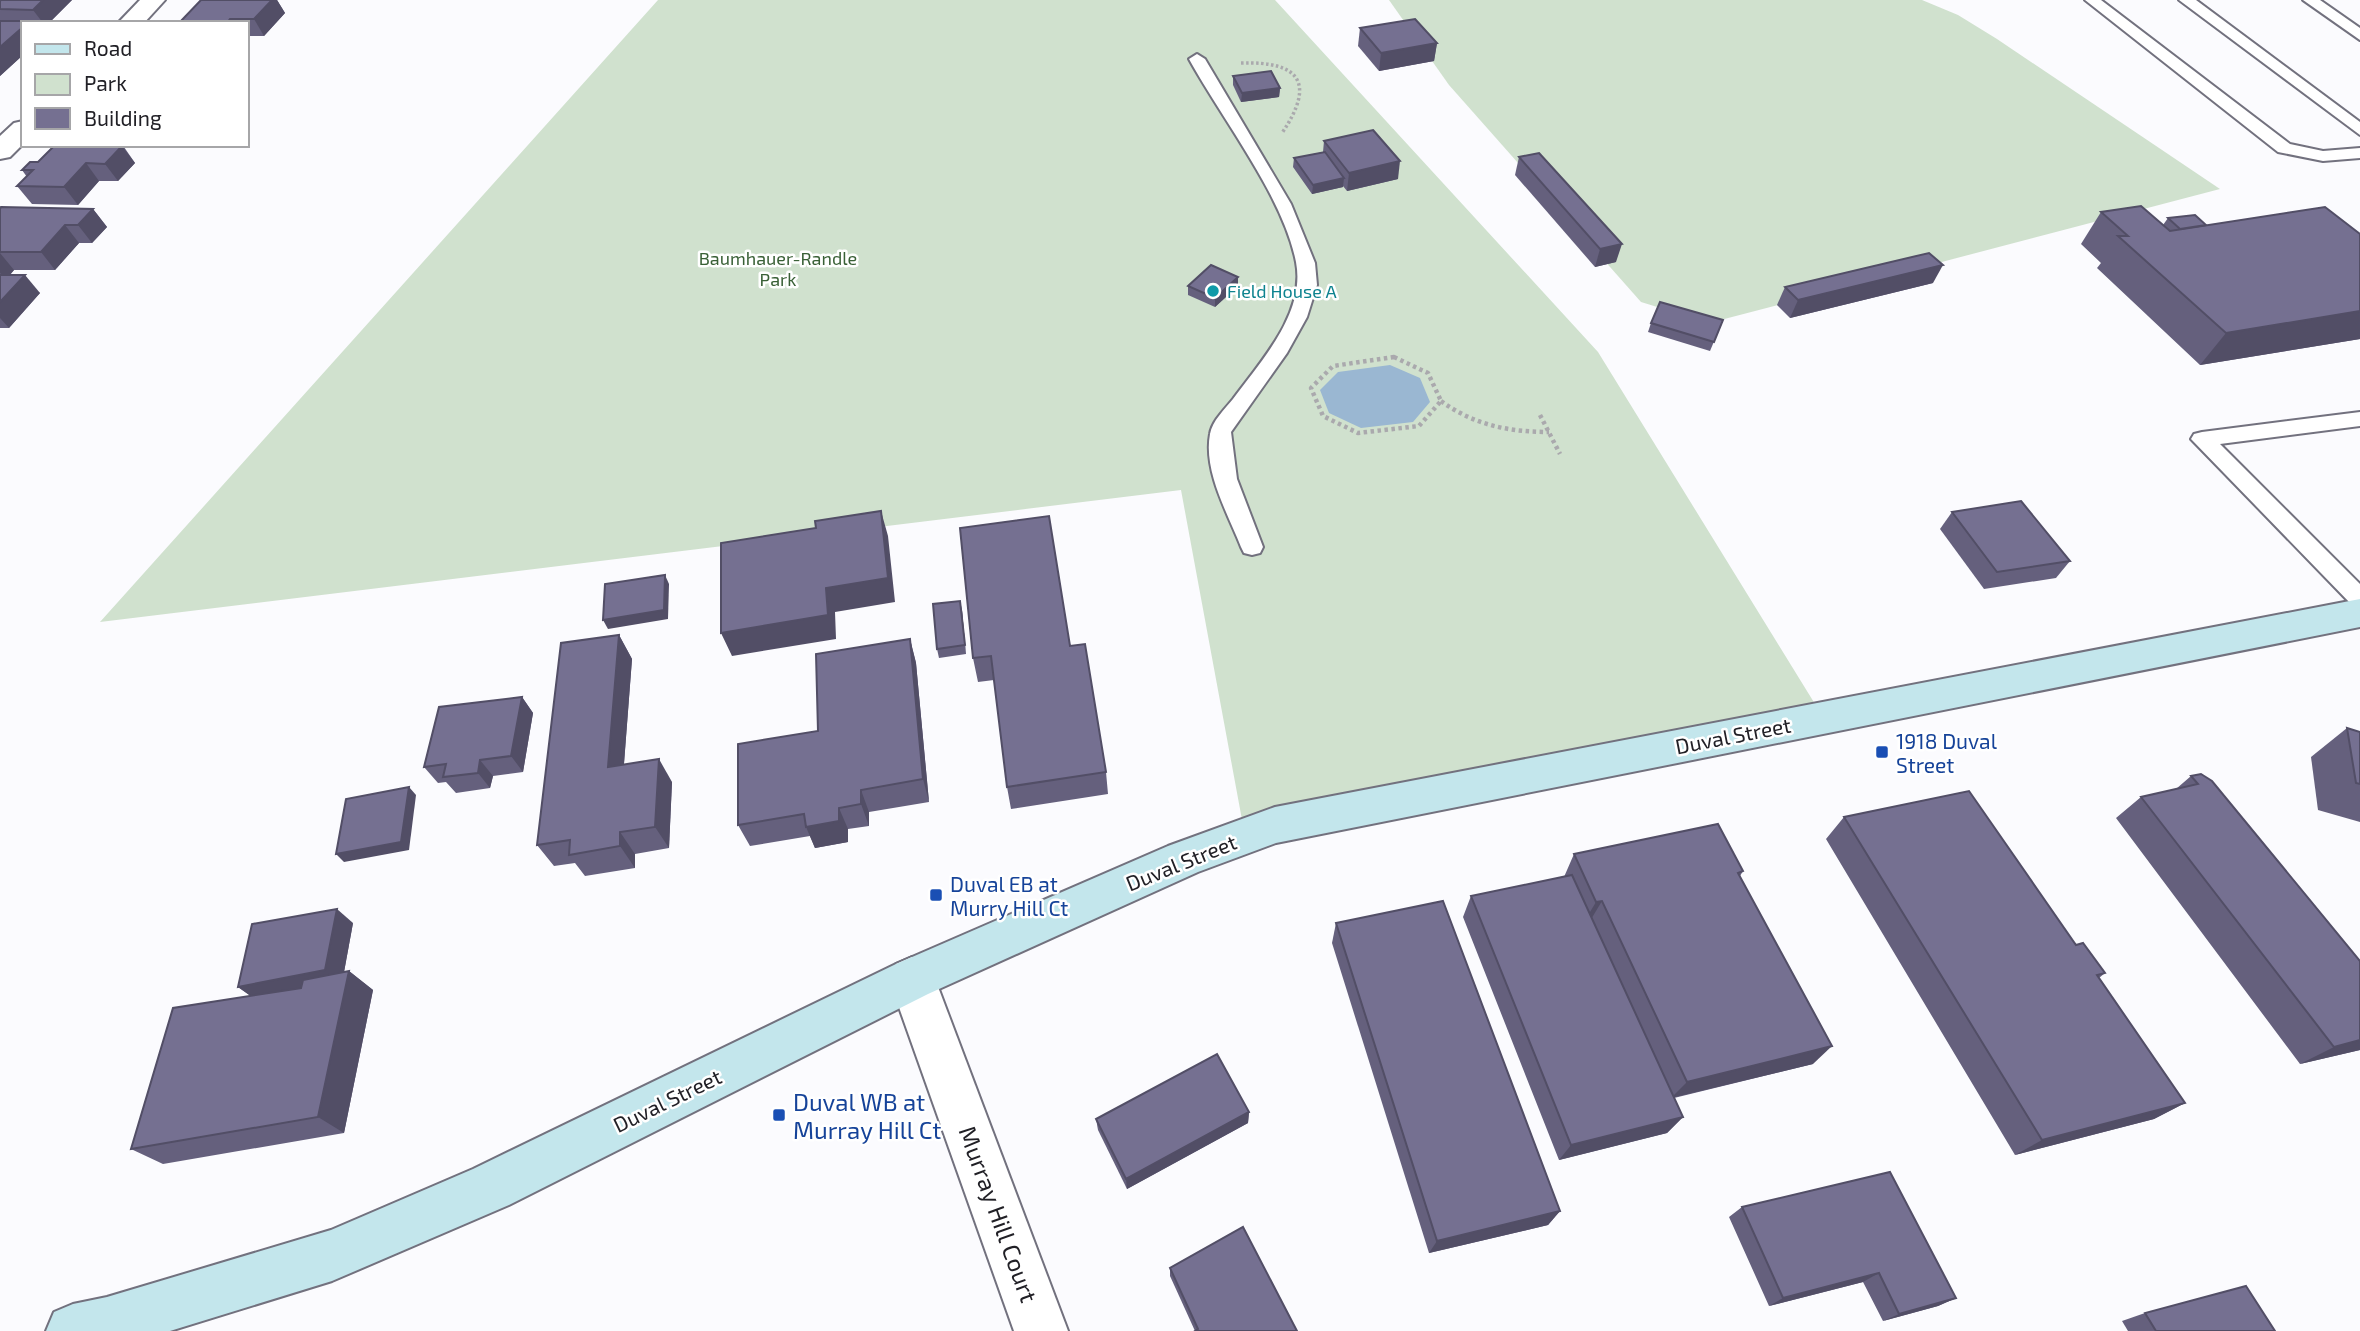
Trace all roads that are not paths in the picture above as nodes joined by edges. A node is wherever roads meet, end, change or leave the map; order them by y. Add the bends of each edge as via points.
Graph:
1 (153, 0) edge
2 (2092, 0) edge
3 (2186, 0) edge
4 (2310, 0) edge
5 (132, 21) edge
6 (2360, 35) edge
7 (1201, 67) road end
8 (2360, 130) edge
9 (21, 131) edge
10 (0, 151) edge
11 (2360, 153) edge
12 (2360, 419) edge
13 (1252, 547) dead end
14 (2360, 599) edge
15 (2360, 612) edge
16 (912, 979) junction
17 (73, 1331) edge
18 (1041, 1331) edge

1 - 5 street
2 - 11 lane via 2284,148 2323,156
3 - 8 lane
4 - 6 lane
7 - 13 lane via 1262,166 1301,243 1308,284 1291,329 1220,432 1222,467
9 - 10 street
12 - 14 lane via 2202,439
15 - 16 street, Duval Street via 1275,825 1182,859
16 - 17 street, Duval Street via 491,1187 344,1250
16 - 18 street, Murray Hill Court

